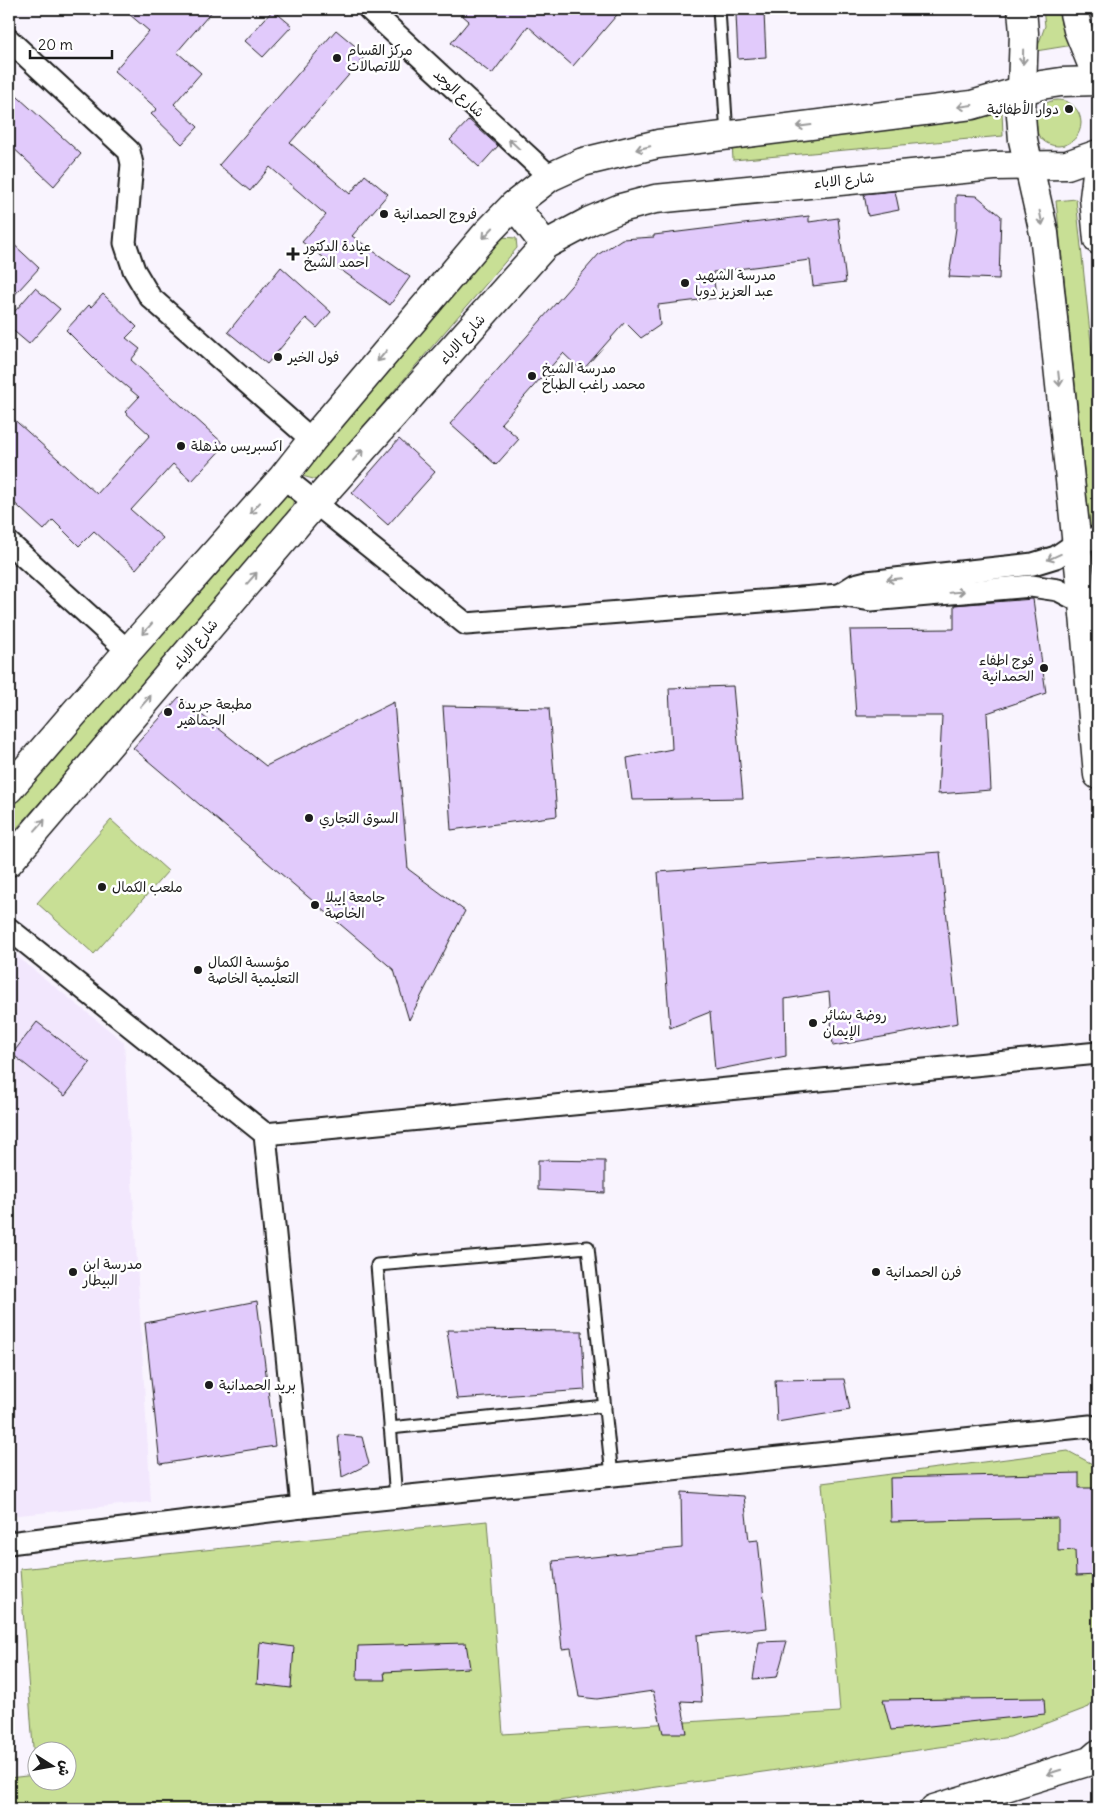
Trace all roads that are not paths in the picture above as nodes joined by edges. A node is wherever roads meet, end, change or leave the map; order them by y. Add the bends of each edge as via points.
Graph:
1 (369, 9) edge
2 (719, 9) edge
3 (1022, 9) edge
4 (1073, 9) edge
5 (9, 40) edge
6 (1098, 80) edge
7 (1023, 90) junction
8 (727, 136) junction
9 (1098, 154) edge
10 (1098, 165) edge
11 (1030, 166) junction
12 (550, 177) junction
13 (514, 205) junction
14 (1098, 240) edge
15 (545, 246) junction
16 (312, 440) junction
17 (283, 477) junction
18 (315, 504) junction
19 (1087, 541) edge
20 (9, 543) edge
21 (839, 595) junction
22 (1090, 605) edge
23 (128, 651) junction
24 (1098, 775) edge
25 (9, 789) edge
26 (9, 862) edge
27 (9, 929) edge
28 (1098, 1053) edge
29 (265, 1134) junction
30 (604, 1406) junction
31 (1096, 1425) edge
32 (390, 1428) junction
33 (612, 1476) junction
34 (396, 1498) junction
35 (302, 1507) junction
36 (9, 1543) edge
37 (1098, 1754) edge
38 (934, 1809) edge

12 -> 1 street, شارع الوجد
2 - 8 lane
3 -> 7 main road
4 - 6 main road
5 - 16 street via 129,151 132,164 125,243 134,270 150,297
6 - 7 main road via 1061,82
7 -> 8 main road via 972,105
7 - 11 main road via 1021,123
8 -> 12 main road via 658,144 583,162
9 - 11 main road, شارع الاباء via 1066,165
10 - 14 main road via 1094,198
11 - 15 main road, شارع الاباء via 969,168 655,200 590,220
11 -> 19 main road via 1044,233
12 - 13 main road
13 - 15 main road
13 -> 16 main road
18 -> 15 main road, شارع الاباء
16 - 17 main road
17 - 18 street
17 -> 23 main road
18 - 21 street via 466,624
26 -> 18 main road, شارع الاباء
19 -> 21 street via 1056,557 1033,564 867,582
19 - 22 main road
20 - 23 street
21 -> 22 street via 871,600 1031,586 1058,590
22 - 24 main road
23 - 25 main road
27 - 29 street
28 - 29 street
29 - 35 street
30 - 32 lane
30 - 32 lane via 588,1247 377,1265
30 - 33 lane
31 - 33 street
32 - 34 lane
33 - 34 street
34 - 35 street
35 - 36 street
37 -> 38 main road via 1090,1761

